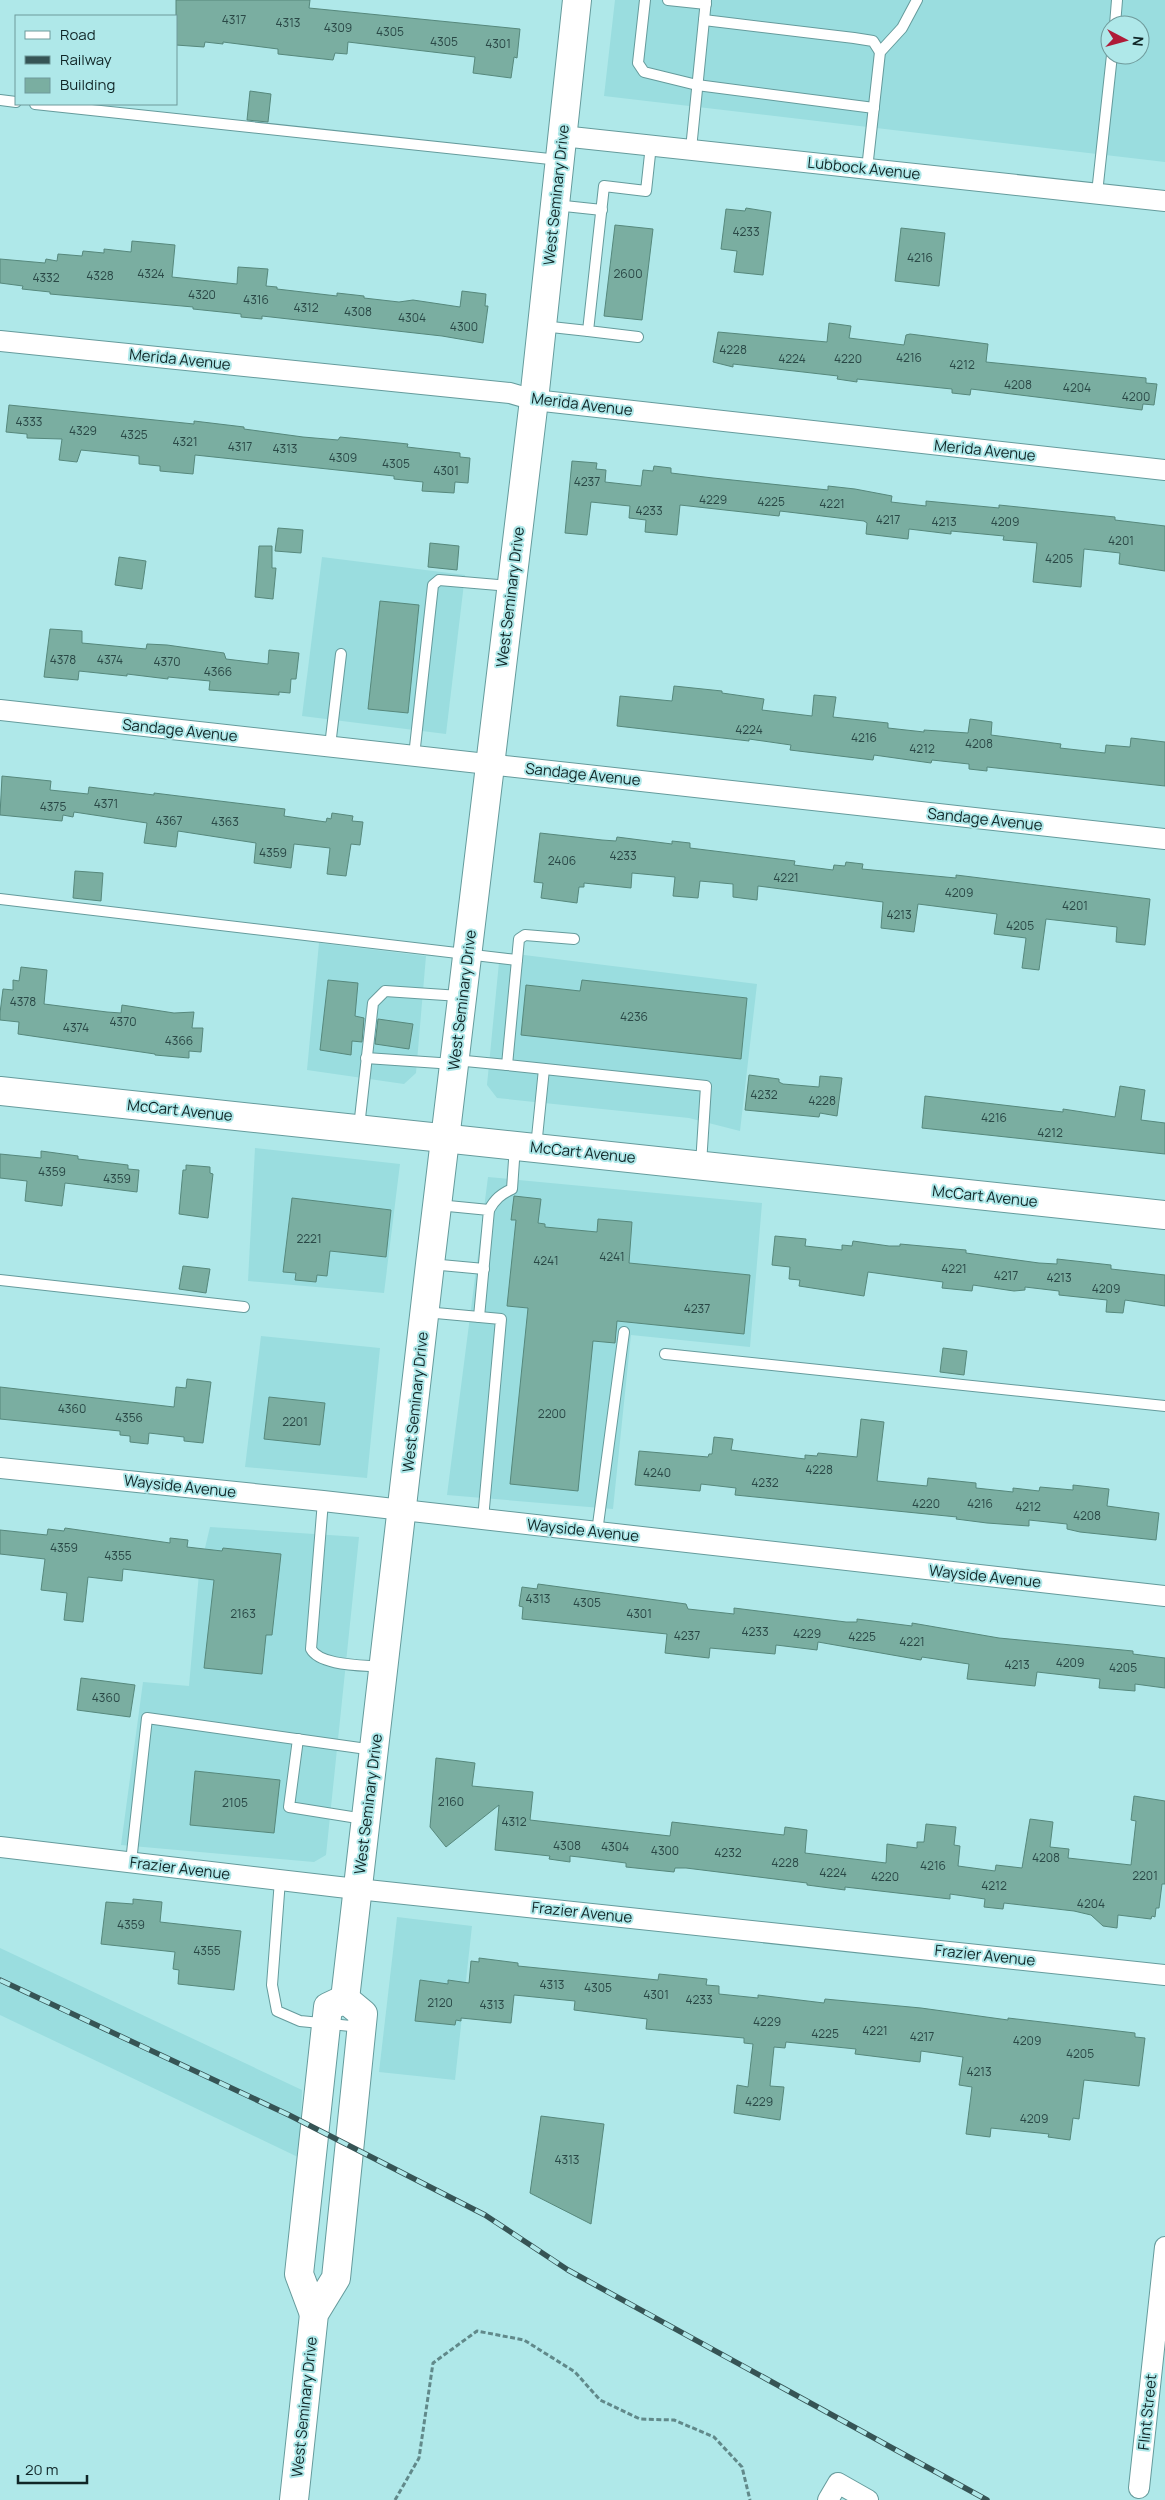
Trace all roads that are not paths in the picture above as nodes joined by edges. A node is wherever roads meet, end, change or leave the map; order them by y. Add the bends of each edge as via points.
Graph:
1 (577, 0) edge
2 (645, 0) edge
3 (668, 0) edge
4 (917, 0) edge
5 (1117, 0) edge
6 (706, 2) edge
7 (1116, 15) edge
8 (704, 20) junction
9 (880, 52) junction
10 (1111, 65) edge
11 (697, 85) junction
12 (0, 100) edge
13 (15, 102) edge
14 (47, 105) edge
15 (874, 108) junction
16 (651, 145) junction
17 (561, 148) junction
18 (691, 149) junction
19 (867, 168) junction
20 (1097, 193) junction
21 (1165, 201) edge
22 (554, 205) junction
23 (602, 210) junction
24 (542, 326) junction
25 (588, 331) junction
26 (638, 337) dead end
27 (0, 341) edge
28 (534, 400) junction
29 (1165, 470) edge
30 (511, 587) junction
31 (341, 654) dead end
32 (0, 710) edge
33 (330, 746) junction
34 (414, 756) junction
35 (491, 764) junction
36 (1165, 839) edge
37 (0, 899) edge
38 (574, 939) dead end
39 (468, 954) junction
40 (517, 960) junction
41 (463, 996) junction
42 (366, 1058) junction
43 (455, 1062) junction
44 (507, 1065) junction
45 (544, 1068) junction
46 (0, 1091) edge
47 (359, 1128) junction
48 (446, 1137) junction
49 (526, 1146) junction
50 (701, 1165) junction
51 (437, 1205) junction
52 (490, 1210) junction
53 (1165, 1215) edge
54 (430, 1264) junction
55 (484, 1269) junction
56 (0, 1280) edge
57 (244, 1308) dead end
58 (424, 1312) junction
59 (479, 1317) junction
60 (624, 1332) dead end
61 (665, 1354) dead end
62 (1165, 1406) edge
63 (0, 1468) edge
64 (323, 1501) junction
65 (403, 1511) junction
66 (483, 1519) junction
67 (597, 1532) junction
68 (1165, 1596) edge
69 (384, 1668) junction
70 (298, 1739) junction
71 (374, 1750) junction
72 (366, 1820) junction
73 (0, 1847) edge
74 (131, 1862) junction
75 (280, 1880) junction
76 (358, 1888) junction
77 (1165, 1975) edge
78 (345, 1999) junction
79 (326, 2024) junction
80 (362, 2027) junction
81 (1165, 2248) edge
82 (314, 2314) junction
83 (1159, 2358) edge
84 (1138, 2488) dead end
85 (833, 2491) edge
86 (294, 2500) edge
87 (868, 2500) edge

1 - 17 main road, West Seminary Drive
2 - 11 lane via 638,63 644,72
3 - 6 lane
4 - 9 lane via 902,28
5 - 7 lane
6 - 8 lane
8 - 9 lane via 864,39 873,41
8 - 11 lane
9 - 15 lane
10 - 20 lane
11 - 15 lane
11 - 18 lane
12 - 13 lane
14 - 17 lane
15 - 19 lane
16 - 17 street, Lubbock Avenue
16 - 18 street, Lubbock Avenue
16 - 23 lane via 646,191 604,186
17 - 22 main road, West Seminary Drive
18 - 19 street, Lubbock Avenue
19 - 20 street, Lubbock Avenue
20 - 21 street, Lubbock Avenue
22 - 23 lane
22 - 24 main road, West Seminary Drive
23 - 25 lane
24 - 25 lane
24 - 28 main road, West Seminary Drive
25 - 26 lane
27 - 28 street, Merida Avenue via 510,393
28 - 29 street, Merida Avenue
28 - 30 main road, West Seminary Drive
30 - 34 lane via 438,580 433,585
30 - 35 main road, West Seminary Drive
31 - 33 lane
32 - 33 street, Sandage Avenue
33 - 34 street, Sandage Avenue
34 - 35 street, Sandage Avenue
35 - 36 street, Sandage Avenue
35 - 39 main road, West Seminary Drive
37 - 39 lane
38 - 40 lane via 521,936
39 - 40 lane
39 - 41 main road, West Seminary Drive
40 - 44 lane
41 - 42 lane via 385,991 373,1002
41 - 43 main road, West Seminary Drive
42 - 43 lane
42 - 47 lane
43 - 44 lane
43 - 48 main road, West Seminary Drive
44 - 45 lane
45 - 49 lane
45 - 50 lane via 706,1086
46 - 47 main road, McCart Avenue
47 - 48 main road, McCart Avenue
48 - 49 main road, McCart Avenue
48 - 51 main road, West Seminary Drive
49 - 50 main road, McCart Avenue
49 - 52 lane via 512,1188 494,1201
50 - 53 main road, McCart Avenue
51 - 52 lane
51 - 54 main road, West Seminary Drive
52 - 55 lane
54 - 55 lane
54 - 58 main road, West Seminary Drive
55 - 59 lane
56 - 57 lane
58 - 59 lane
58 - 65 main road, West Seminary Drive
59 - 66 lane via 501,1319
60 - 67 lane
61 - 62 lane
63 - 64 street, Wayside Avenue
64 - 65 street, Wayside Avenue
64 - 69 lane via 311,1649 327,1660
65 - 66 street, Wayside Avenue
65 - 69 main road, West Seminary Drive
66 - 67 street, Wayside Avenue
67 - 68 street, Wayside Avenue
69 - 71 main road, West Seminary Drive
70 - 71 lane
70 - 72 lane via 289,1806
70 - 74 lane via 147,1718
71 - 72 main road, West Seminary Drive
72 - 76 main road, West Seminary Drive
73 - 74 street, Frazier Avenue
74 - 75 street, Frazier Avenue
75 - 76 street, Frazier Avenue
75 - 79 lane via 272,1985 277,2011 300,2021
76 - 77 street, Frazier Avenue
76 - 78 main road, West Seminary Drive
78 - 79 main road, West Seminary Drive via 328,2007
78 - 80 main road, West Seminary Drive via 363,2014
79 - 80 lane
79 - 82 main road, West Seminary Drive via 299,2274
80 - 82 main road, West Seminary Drive via 336,2278
81 - 83 street, Flint Street
82 - 86 main road, West Seminary Drive
83 - 84 street, Flint Street
85 - 87 street

